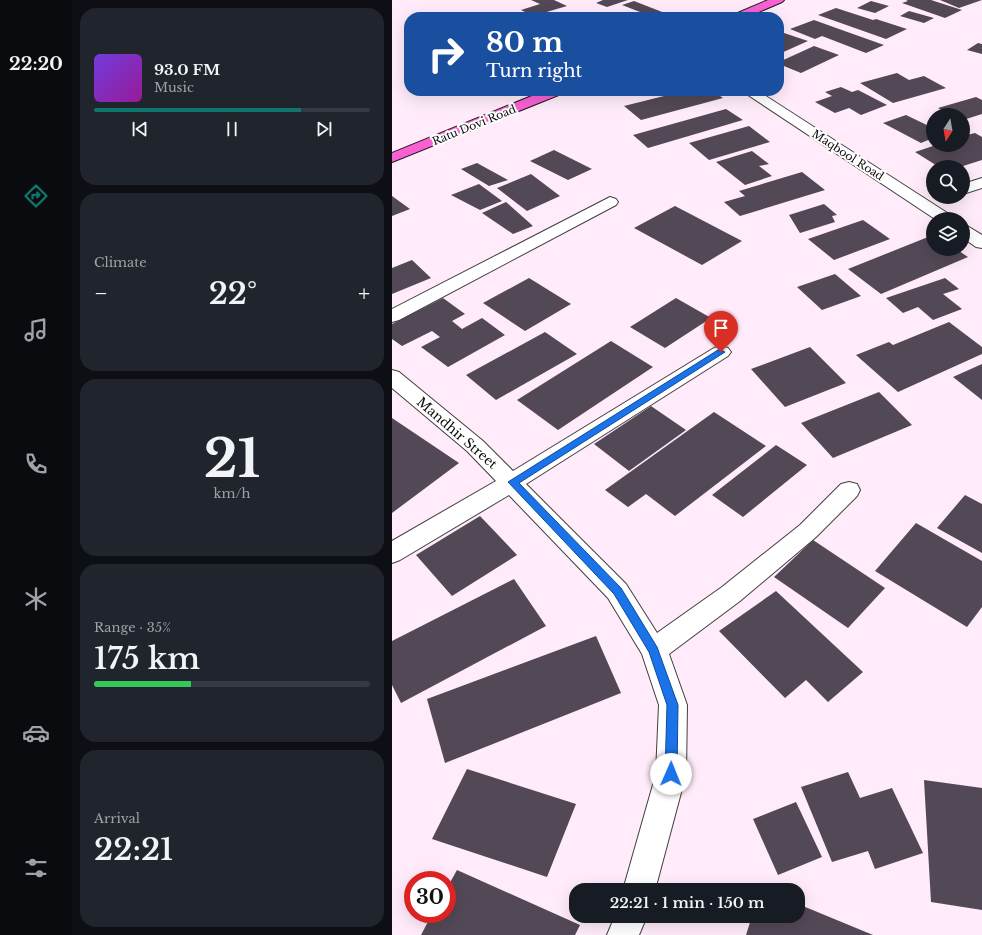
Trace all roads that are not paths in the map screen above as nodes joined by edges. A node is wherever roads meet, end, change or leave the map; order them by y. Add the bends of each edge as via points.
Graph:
1 (778, 0) edge
2 (748, 12) edge
3 (544, 96) edge
4 (758, 96) edge
5 (392, 158) edge
6 (982, 183) edge
7 (970, 187) edge
8 (926, 201) edge
9 (610, 202) dead end
10 (922, 202) junction
11 (936, 212) edge
12 (970, 235) edge
13 (982, 243) edge
14 (392, 316) edge
15 (721, 352) dead end
16 (392, 377) edge
17 (513, 482) junction
18 (849, 490) dead end
19 (392, 553) edge
20 (654, 650) junction
21 (641, 883) edge
22 (628, 923) edge
23 (623, 935) edge

1 - 2 main road
3 - 5 main road, Ratu Dovi Road
4 - 10 street, Maqbool Road
6 - 7 street
8 - 10 street
9 - 14 street
10 - 11 street, Maqbool Road
12 - 13 street
15 - 17 street
16 - 17 street, Mandhir Street via 476,446
17 - 19 street
17 - 20 street, Mandhir Street via 617,591
18 - 20 street via 808,531 731,594
20 - 21 street, Mandhir Street via 673,705 671,774
22 - 23 street

